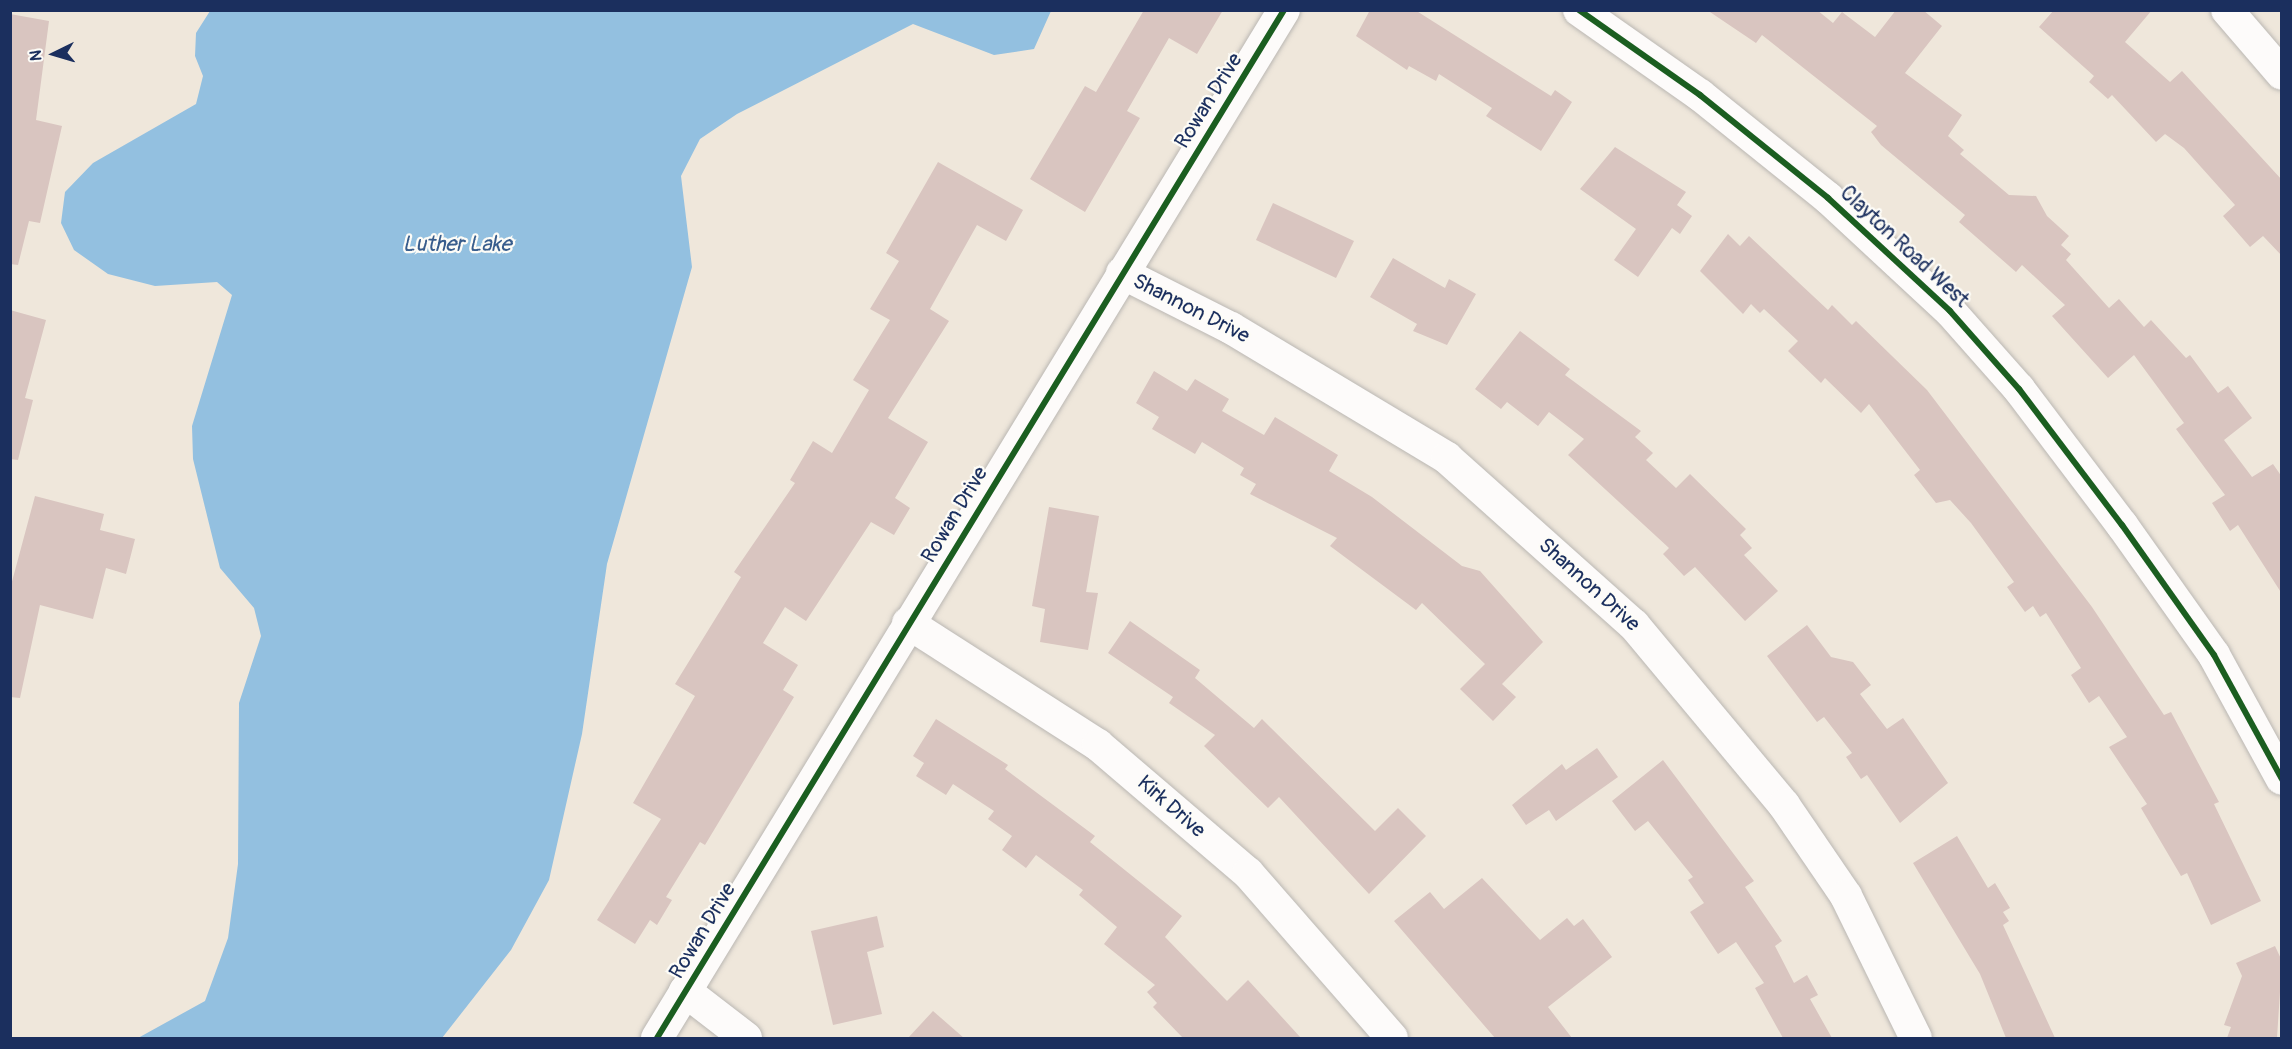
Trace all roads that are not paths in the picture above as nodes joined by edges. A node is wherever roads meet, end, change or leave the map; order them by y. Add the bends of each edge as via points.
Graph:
1 (1284, 10) edge
2 (1579, 10) edge
3 (2227, 10) edge
4 (2282, 74) edge
5 (1122, 273) junction
6 (908, 623) junction
7 (2282, 779) edge
8 (685, 991) junction
9 (657, 1038) edge
10 (746, 1038) edge
11 (1392, 1038) edge
12 (1916, 1038) edge

1 - 5 street, Rowan Drive
2 - 7 street, Clayton Road West via 1700,96 1828,198 1950,311 2019,389 2122,525 2214,655
3 - 4 street
5 - 6 street, Rowan Drive
5 - 12 street, Shannon Drive via 1231,328 1447,458 1634,625 1784,805 1846,896
6 - 8 street, Rowan Drive
6 - 11 street, Kirk Drive via 1098,745 1248,873
8 - 9 street, Rowan Drive
8 - 10 street

